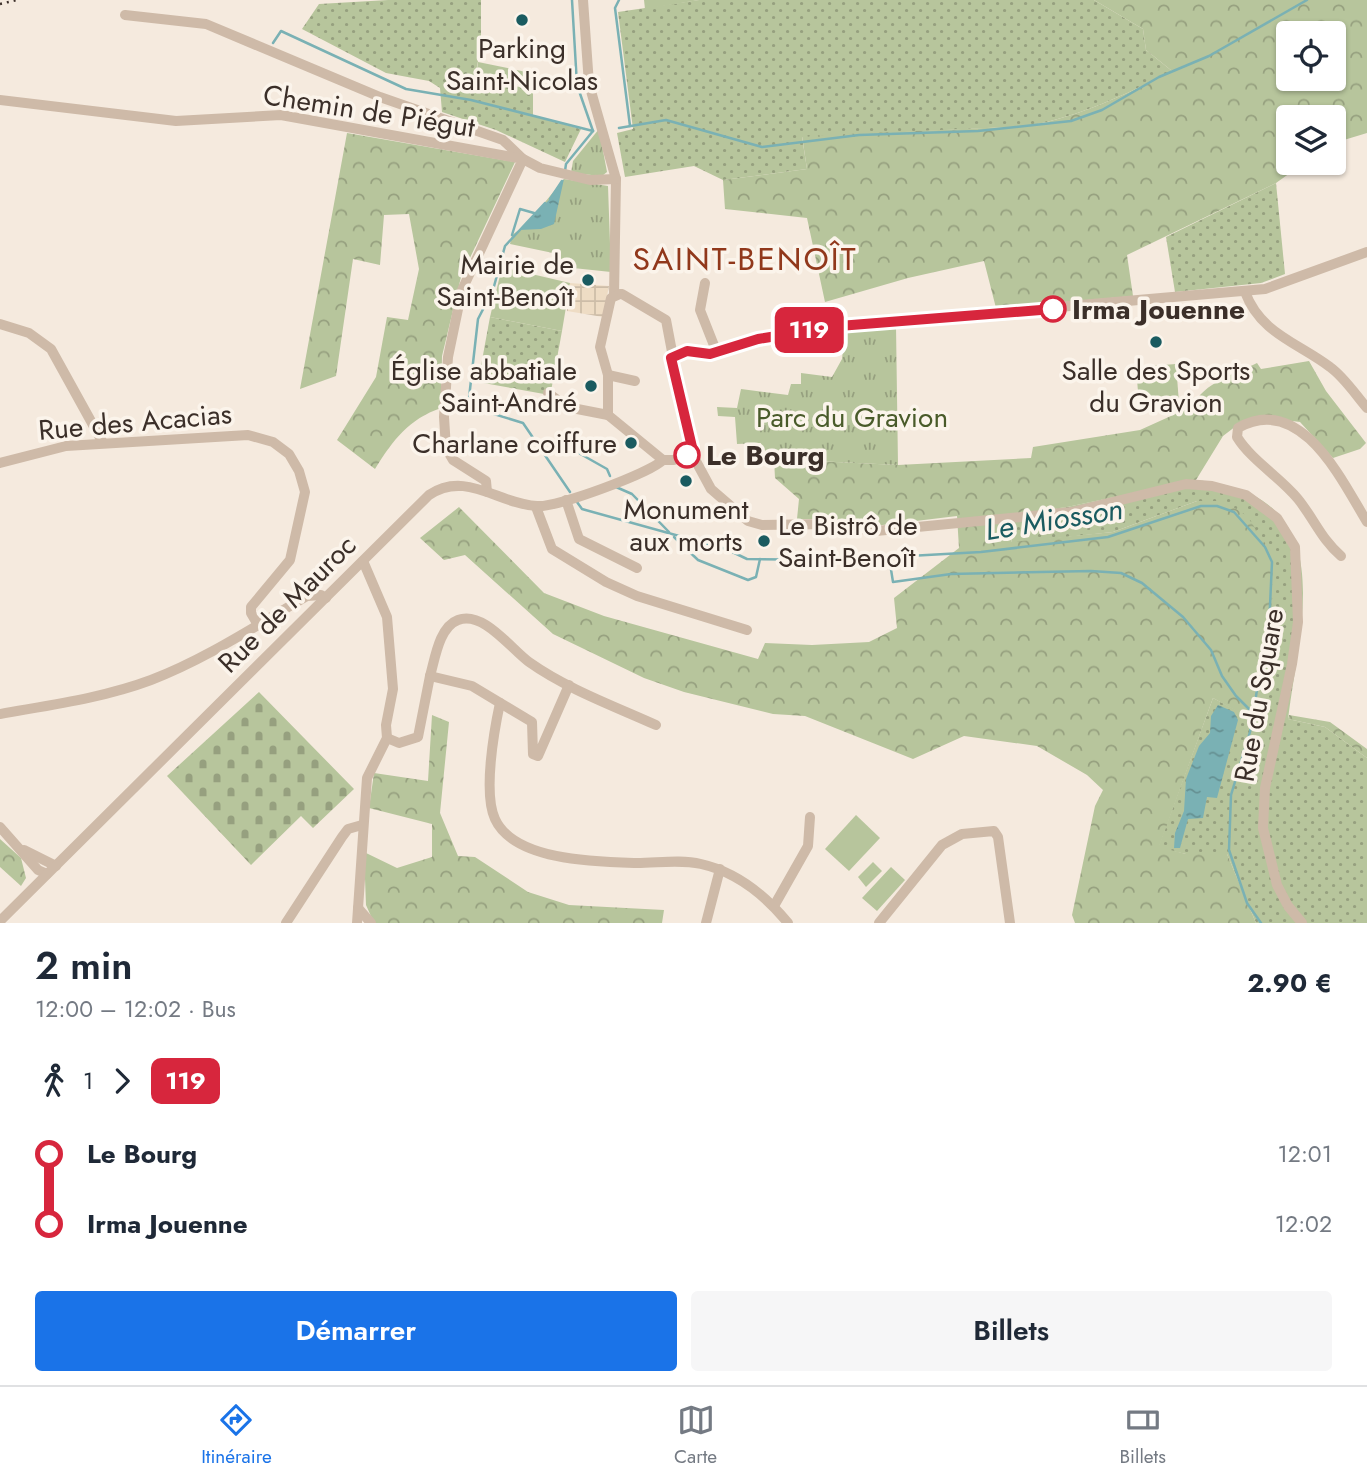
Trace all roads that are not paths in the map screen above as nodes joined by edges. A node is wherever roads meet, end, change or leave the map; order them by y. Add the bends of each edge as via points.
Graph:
1 (583, 0) edge
2 (125, 15) dead end
3 (0, 100) edge
4 (523, 159) junction
5 (616, 178) junction
6 (1367, 252) edge
7 (705, 283) dead end
8 (1245, 292) junction
9 (618, 294) junction
10 (0, 324) edge
11 (671, 336) junction
12 (687, 351) junction
13 (717, 353) junction
14 (671, 358) junction
15 (608, 375) junction
16 (635, 382) dead end
17 (548, 393) dead end
18 (1367, 408) edge
19 (608, 415) junction
20 (103, 443) junction
21 (691, 452) junction
22 (663, 460) junction
23 (0, 463) edge
24 (487, 492) junction
25 (566, 500) junction
26 (536, 506) junction
27 (1367, 522) edge
28 (1341, 556) dead end
29 (363, 561) junction
30 (637, 568) dead end
31 (326, 598) junction
32 (258, 625) junction
33 (747, 630) dead end
34 (430, 676) junction
35 (569, 685) junction
36 (500, 703) junction
37 (0, 714) edge
38 (554, 718) junction
39 (532, 722) junction
40 (656, 725) dead end
41 (387, 738) junction
42 (810, 817) dead end
43 (362, 825) junction
44 (0, 827) edge
45 (23, 850) junction
46 (30, 862) junction
47 (56, 866) junction
48 (720, 869) junction
49 (47, 874) junction
50 (26, 895) junction
51 (774, 906) junction
52 (358, 908) junction
53 (0, 921) edge
54 (286, 923) edge
55 (357, 923) edge
56 (371, 923) edge
57 (706, 923) edge
58 (788, 923) edge
59 (879, 923) edge
60 (1010, 923) edge
61 (1301, 923) edge

1 - 5 street via 589,84
2 - 4 street via 206,24 380,97 503,141
3 - 4 street, Chemin de Piégut via 176,121 281,115
4 - 5 street via 566,175
4 - 24 street via 462,290 448,357 446,448 453,460 486,481
5 - 9 street
6 - 8 street
7 - 13 street via 700,310
8 - 13 street via 839,326 758,339
8 - 18 street via 1270,330 1331,367
9 - 11 street via 659,313
9 - 15 street via 600,347
10 - 20 street via 29,333 51,349
11 - 12 street
11 - 14 street, Rue du Square
12 - 13 street
12 - 14 street
14 - 21 street, Rue du Square
15 - 16 street
15 - 19 street
17 - 19 street via 567,407
19 - 22 street
20 - 23 street, Rue des Acacias via 66,446
20 - 32 street, Rue des Acacias via 247,435 273,442 289,454 304,492 290,560 251,607
21 - 22 street, Rue de Mauroc
21 - 61 street, Rue du Square via 726,504 748,521 762,525 826,524 876,531 1072,512 1186,484 1230,489 1260,504 1296,547 1298,622 1263,815 1277,885
22 - 25 street, Rue de Mauroc
24 - 26 street, Rue de Mauroc
24 - 29 street, Rue de Mauroc via 457,484 438,489
25 - 26 street, Rue de Mauroc
25 - 30 street via 579,539
26 - 33 street via 552,549 606,582
27 - 28 street via 1332,464 1304,433 1270,421 1248,422 1238,428 1242,446 1299,500 1327,544
29 - 31 street, Rue de Mauroc
29 - 41 street via 390,629 393,689
31 - 32 street via 307,596
31 - 47 street, Rue de Mauroc
32 - 37 street via 151,680 76,701
34 - 35 street via 448,627 468,618 482,623 530,663
34 - 36 street via 472,686
34 - 41 street via 418,737 400,743
35 - 38 street
35 - 40 street
36 - 39 street
36 - 48 street via 490,802 495,820 508,837 547,853
38 - 39 street
38 - 39 street via 538,756 533,754
41 - 43 street via 367,778
42 - 51 street via 808,846
43 - 52 street
43 - 54 street via 348,829
44 - 45 street
45 - 46 street
45 - 47 street
46 - 49 street
46 - 50 street via 33,872
47 - 49 street, Rue de Mauroc
48 - 51 street
48 - 57 street
49 - 50 street, Rue de Mauroc
50 - 53 street, Rue de Mauroc
51 - 58 street
52 - 55 street
52 - 56 street
59 - 60 street via 919,870 951,838 994,831

